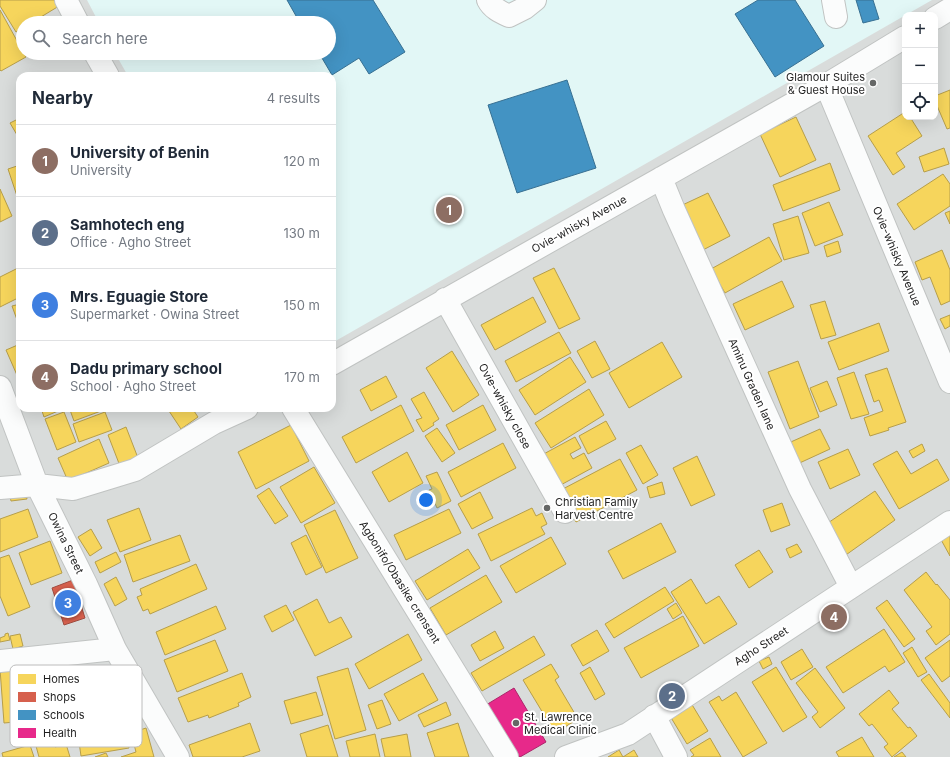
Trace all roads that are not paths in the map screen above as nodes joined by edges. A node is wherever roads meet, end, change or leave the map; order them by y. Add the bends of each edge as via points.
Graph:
1 (66, 0) edge
2 (488, 0) edge
3 (535, 0) edge
4 (950, 9) edge
5 (74, 16) edge
6 (938, 16) edge
7 (902, 39) edge
8 (99, 60) edge
9 (106, 72) edge
10 (826, 85) junction
11 (661, 178) junction
12 (445, 299) junction
13 (336, 362) edge
14 (950, 382) edge
15 (0, 387) edge
16 (238, 412) edge
17 (295, 412) edge
18 (37, 485) junction
19 (0, 488) edge
20 (565, 512) dead end
21 (950, 522) edge
22 (851, 587) junction
23 (115, 649) junction
24 (0, 661) edge
25 (124, 665) edge
26 (142, 695) edge
27 (654, 716) junction
28 (178, 757) edge
29 (507, 757) edge
30 (566, 757) edge
31 (676, 757) edge

1 - 5 street
2 - 3 street via 499,12 509,16 526,8
4 - 6 street
7 - 10 street, Ovie-whisky Avenue
8 - 9 street
10 - 11 street, Ovie-whisky Avenue
10 - 14 street, Ovie-whisky Avenue
11 - 12 street, Ovie-whisky Avenue
11 - 22 street, Aminu Graden lane via 800,490
12 - 13 street, Ovie-whisky Avenue
12 - 20 street, Ovie-whisky close
15 - 18 street, Owina Street
16 - 18 street via 214,423 135,470 73,489
17 - 29 street, Agbonifo/Obasike crensent
18 - 19 street
18 - 23 street, Owina Street
21 - 22 street, Agho Street
22 - 27 street, Agho Street
23 - 24 street
23 - 25 street, Owina Street
26 - 28 street, Owina Street
27 - 30 street, Agho Street via 628,734
27 - 31 street

